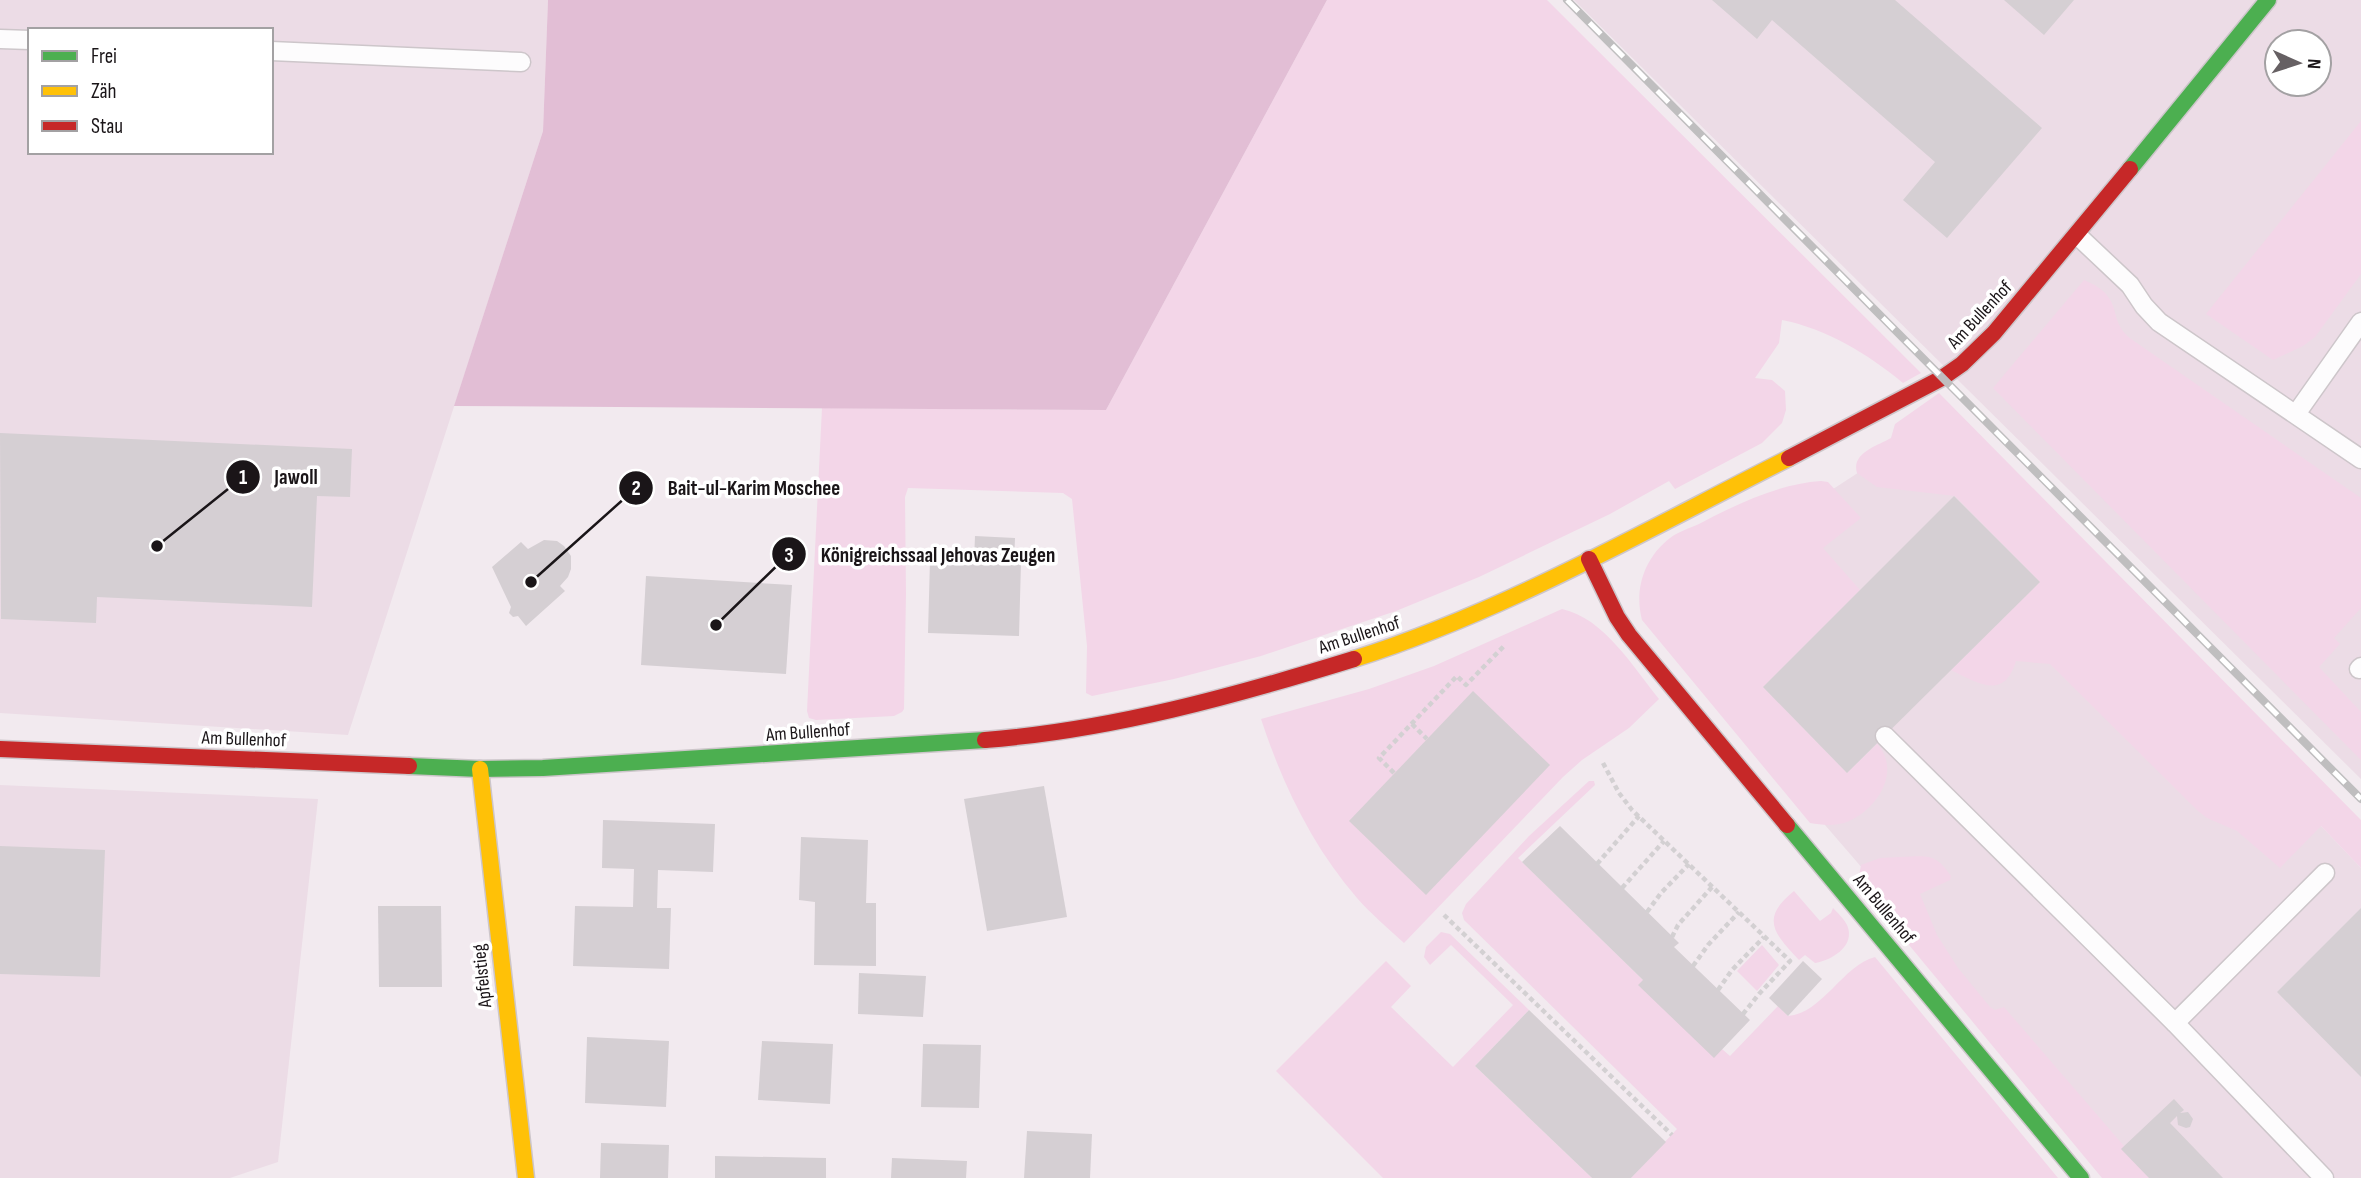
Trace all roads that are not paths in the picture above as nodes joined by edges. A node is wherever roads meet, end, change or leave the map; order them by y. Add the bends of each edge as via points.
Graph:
1 (2268, 0) edge
2 (0, 39) edge
3 (28, 40) edge
4 (273, 51) edge
5 (521, 62) dead end
6 (2077, 235) junction
7 (2361, 322) edge
8 (2296, 414) junction
9 (2361, 459) edge
10 (1590, 559) junction
11 (1885, 736) dead end
12 (0, 749) edge
13 (480, 769) junction
14 (2325, 873) dead end
15 (2175, 1023) junction
16 (526, 1178) edge
17 (2081, 1178) edge
18 (2323, 1178) edge

1 - 6 street, Am Bullenhof
2 - 3 lane
4 - 5 lane
6 - 8 lane via 2130,285 2159,321
6 - 10 street, Am Bullenhof via 1994,333 1942,378
7 - 8 lane
8 - 9 lane
10 - 13 street, Am Bullenhof via 1469,616 1376,652 1229,697 1113,723 979,740
10 - 17 street, Am Bullenhof via 1629,635
11 - 15 lane
12 - 13 street, Am Bullenhof
13 - 16 street, Apfelstieg
14 - 15 lane
15 - 18 lane

